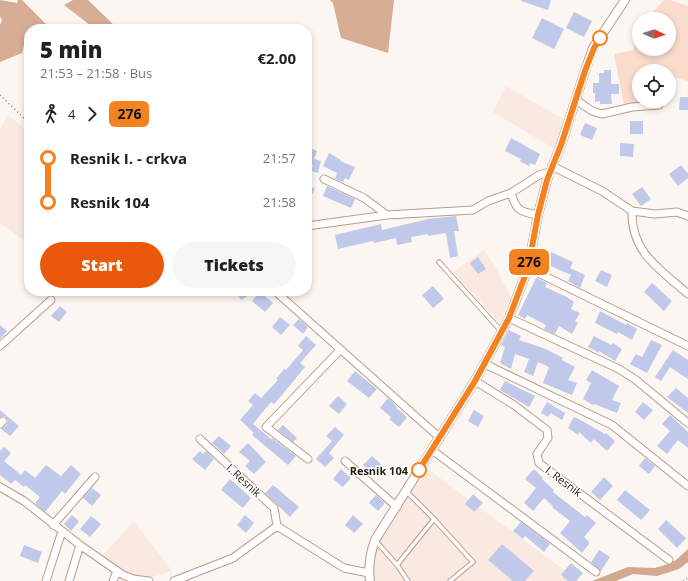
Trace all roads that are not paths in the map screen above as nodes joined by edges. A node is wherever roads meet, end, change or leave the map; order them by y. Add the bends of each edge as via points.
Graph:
1 (625, 0) edge
2 (576, 100) junction
3 (632, 107) edge
4 (551, 169) junction
5 (324, 178) dead end
6 (511, 193) junction
7 (632, 212) junction
8 (387, 215) junction
9 (538, 215) junction
10 (688, 216) edge
11 (312, 225) edge
12 (439, 262) dead end
13 (528, 268) junction
14 (688, 294) edge
15 (281, 296) edge
16 (51, 300) dead end
17 (509, 318) junction
18 (502, 332) junction
19 (0, 346) edge
20 (688, 346) edge
21 (340, 350) junction
22 (485, 364) junction
23 (475, 381) junction
24 (688, 423) edge
25 (440, 438) junction
26 (200, 439) dead end
27 (432, 450) junction
28 (308, 460) dead end
29 (345, 461) dead end
30 (95, 477) dead end
31 (688, 486) edge
32 (0, 487) edge
33 (406, 491) junction
34 (396, 506) junction
35 (434, 519) junction
36 (53, 525) junction
37 (277, 526) junction
38 (62, 531) junction
39 (375, 540) junction
40 (80, 545) junction
41 (669, 560) dead end
42 (397, 565) junction
43 (117, 571) junction
44 (596, 572) dead end
45 (370, 577) edge
46 (46, 581) edge
47 (69, 581) edge
48 (113, 581) edge
49 (148, 581) edge
50 (174, 581) edge
51 (408, 581) edge
52 (450, 581) edge

1 - 2 street via 594,48
2 - 3 street via 602,114
2 - 4 street
4 - 6 street
4 - 7 street via 602,191
4 - 9 street
5 - 8 street via 364,198
6 - 8 street via 472,210
6 - 9 street via 518,209
7 - 10 street via 677,212
7 - 14 street via 632,222 642,251
8 - 11 street
9 - 13 street
12 - 18 lane
13 - 17 street
13 - 20 street
15 - 21 street
16 - 19 street
17 - 18 street
17 - 24 street via 619,369
18 - 22 street
21 - 25 street
21 - 28 street via 266,427
22 - 23 street
22 - 31 street via 612,424
23 - 25 street
23 - 41 street, I. Resnik via 514,405 547,430 548,438 537,454 539,463
25 - 27 street
26 - 37 street, I. Resnik via 274,508
27 - 33 street
27 - 44 street
29 - 34 street
30 - 36 street
32 - 36 street via 24,501
33 - 34 street
33 - 35 lane
34 - 39 street
35 - 42 lane
35 - 52 lane via 473,562
36 - 38 street
37 - 45 street via 344,568
37 - 50 street via 233,558
38 - 40 street
38 - 46 street
39 - 42 lane
39 - 45 street via 370,554
40 - 43 street
40 - 47 street
42 - 51 lane
43 - 48 street
43 - 49 street via 133,579

